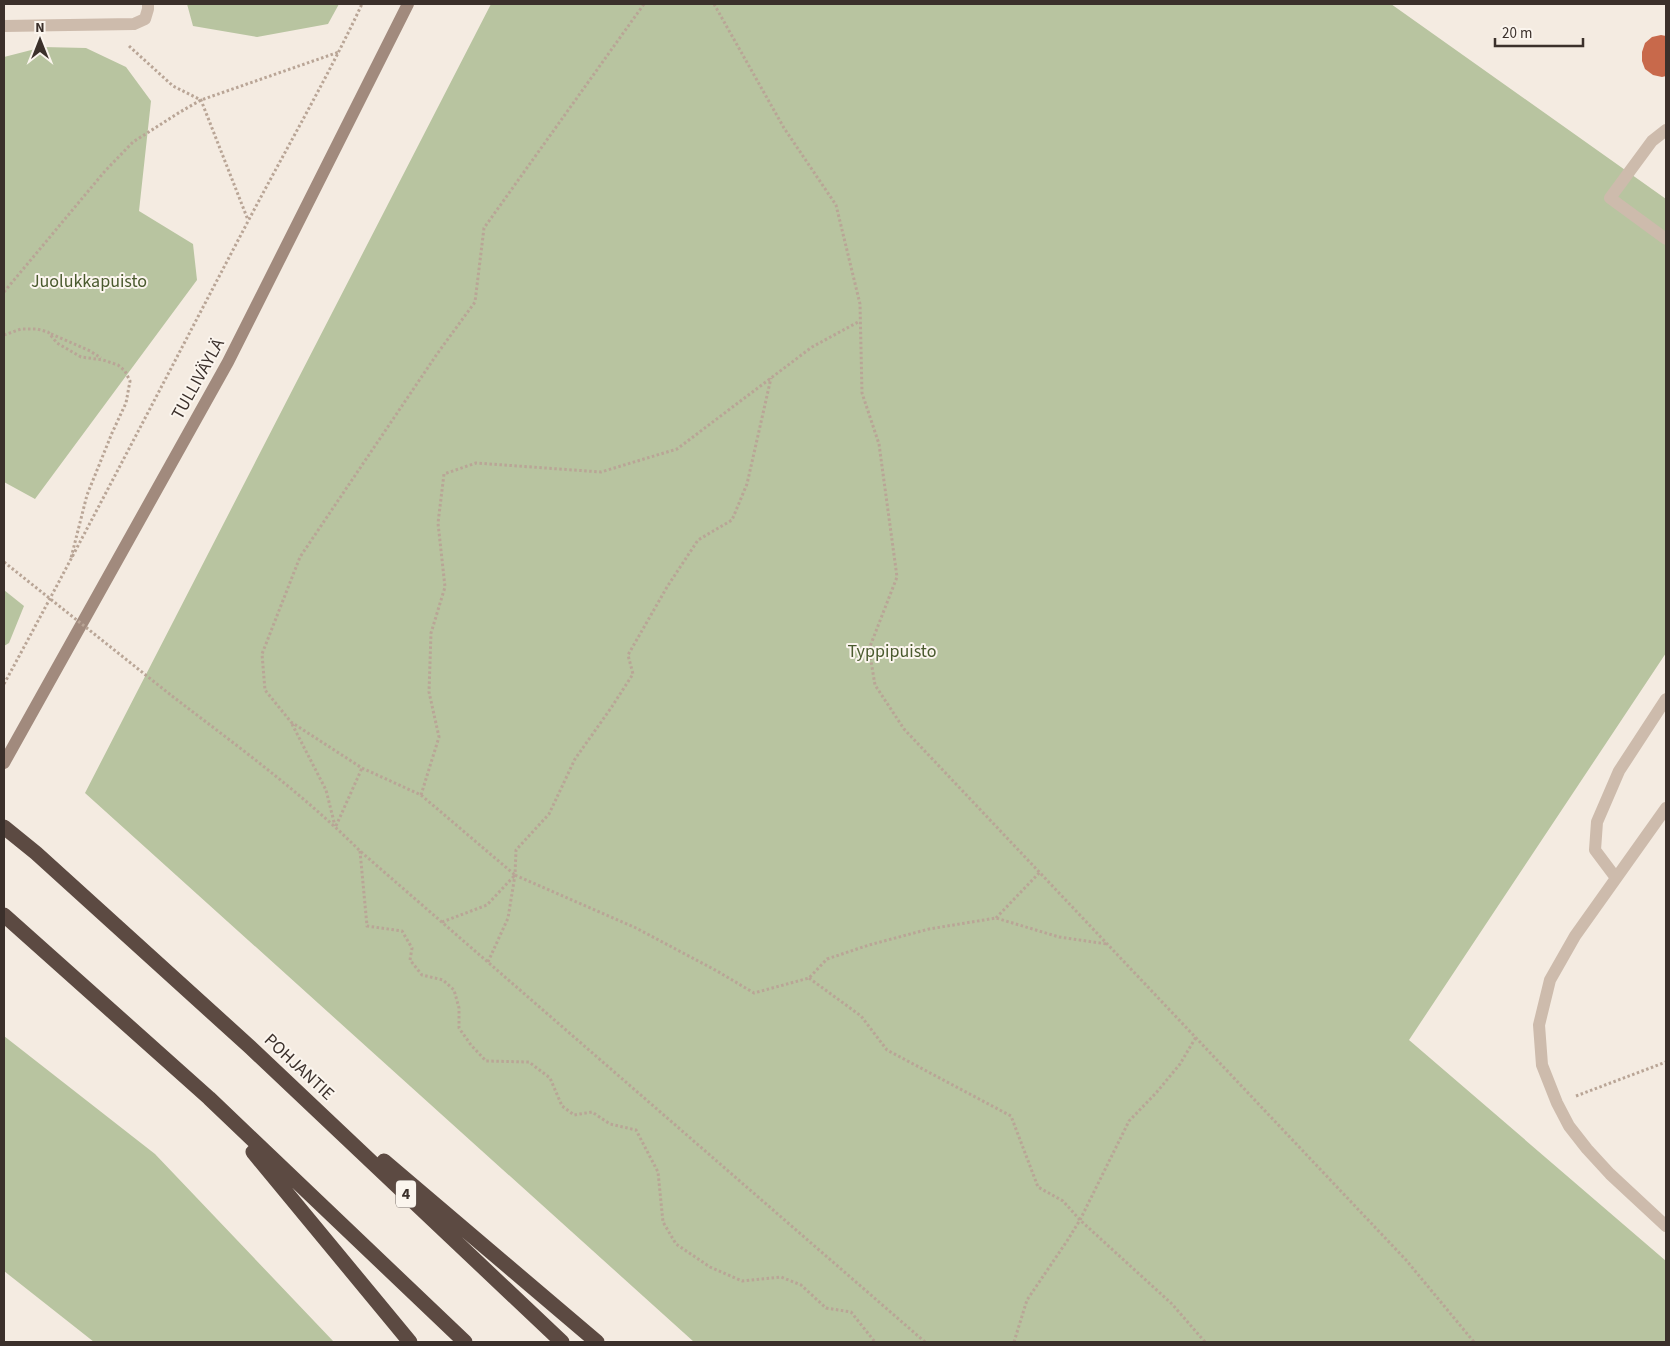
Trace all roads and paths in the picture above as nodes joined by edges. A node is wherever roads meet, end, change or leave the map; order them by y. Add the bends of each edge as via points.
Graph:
1 (148, 4) edge
2 (362, 4) edge
3 (408, 4) edge
4 (644, 4) edge
5 (714, 4) edge
6 (106, 25) junction
7 (4, 26) edge
8 (339, 52) junction
9 (201, 100) junction
10 (1666, 130) edge
11 (248, 220) junction
12 (1666, 239) edge
13 (4, 292) edge
14 (860, 320) junction
15 (48, 332) junction
16 (4, 335) edge
17 (103, 360) junction
18 (771, 378) junction
19 (4, 562) edge
20 (70, 563) junction
21 (4, 684) edge
22 (1666, 699) edge
23 (291, 722) junction
24 (4, 763) edge
25 (362, 768) junction
26 (421, 795) junction
27 (1666, 808) edge
28 (4, 827) edge
29 (336, 827) junction
30 (360, 850) junction
31 (1040, 872) junction
32 (515, 875) junction
33 (1616, 878) junction
34 (4, 915) edge
35 (996, 918) junction
36 (442, 922) junction
37 (1108, 944) junction
38 (488, 962) junction
39 (809, 978) junction
40 (1196, 1038) junction
41 (250, 1047) junction
42 (1666, 1062) edge
43 (209, 1098) junction
44 (1556, 1103) junction
45 (1080, 1220) junction
46 (1666, 1226) edge
47 (410, 1342) edge
48 (465, 1342) edge
49 (562, 1342) edge
50 (597, 1342) edge
51 (875, 1342) edge
52 (925, 1342) edge
53 (1014, 1342) edge
54 (1205, 1342) edge
55 (1474, 1342) edge

1 - 6 street via 145,19 134,24
2 - 8 path
3 - 24 main road, TULLIVÄYLÄ via 228,362
4 - 23 path via 484,228 475,302 300,557 262,654 265,690
5 - 14 path via 784,128 836,205 860,304
6 - 7 street
6 - 9 path via 173,86
8 - 9 path
8 - 11 path
9 - 11 path
9 - 13 path via 133,142
10 - 12 street via 1652,141 1610,198
11 - 20 path
14 - 18 path via 812,347
14 - 31 path via 862,393 878,444 897,577 870,649 876,685 904,728
15 - 16 path via 21,329
15 - 17 path
15 - 17 path via 57,344 81,357
17 - 20 path via 118,365 130,381 126,403 87,495
18 - 26 path via 677,449 601,472 476,464 444,474 438,522 445,587 431,633 429,692 439,737
18 - 32 path via 746,484 732,520 698,540 667,587 628,655 633,674 575,759 548,814 516,850
19 - 29 path, bridge
20 - 21 path
22 - 33 street via 1619,771 1597,822 1595,850
23 - 25 path
23 - 29 path via 326,790
25 - 26 path
25 - 29 path
26 - 32 path
27 - 33 street
28 - 41 highway, POHJANTIE / 4
29 - 30 path
30 - 36 path
30 - 51 path via 367,926 402,931 412,948 410,960 422,976 443,980 454,990 459,1008 459,1028 486,1061 528,1062 550,1078 562,1106 574,1114 592,1112 610,1124 636,1130 658,1172 663,1222 676,1244 710,1267 742,1282 781,1277 801,1285 826,1308 851,1312
31 - 35 path
31 - 37 path
32 - 36 path via 487,905
32 - 38 path via 508,918
32 - 39 path via 636,928 754,993
33 - 44 street via 1575,936 1550,980 1539,1025 1542,1065
34 - 43 highway
35 - 37 path via 1059,937
35 - 39 path via 929,929 869,945 827,959
36 - 38 path
37 - 40 path
38 - 52 path
39 - 45 path via 861,1016 887,1050 1011,1116 1038,1187 1063,1201
40 - 45 path via 1180,1064 1129,1121
40 - 55 path via 1406,1260
41 - 49 highway, POHJANTIE / 4
41 - 50 highway
42 - 44 path
43 - 47 highway
43 - 48 highway
44 - 46 street via 1587,1149
45 - 53 path via 1027,1300
45 - 54 path via 1172,1304

